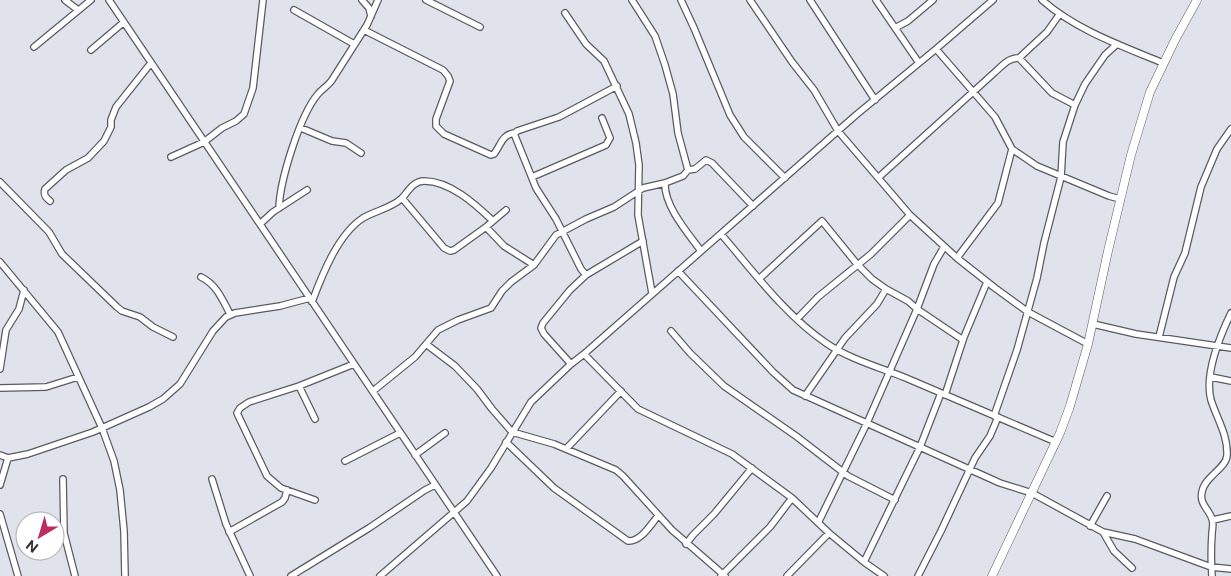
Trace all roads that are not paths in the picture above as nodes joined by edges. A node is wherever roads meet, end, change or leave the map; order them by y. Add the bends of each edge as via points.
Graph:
1 (65, 0) edge
2 (90, 0) edge
3 (108, 0) edge
4 (264, 0) edge
5 (362, 0) edge
6 (378, 0) edge
7 (426, 0) edge
8 (632, 0) edge
9 (681, 0) edge
10 (750, 0) edge
11 (810, 0) edge
12 (876, 0) edge
13 (933, 0) edge
14 (993, 0) edge
15 (1042, 0) edge
16 (1197, 0) edge
17 (78, 10) junction
18 (294, 10) dead end
19 (564, 13) dead end
20 (1059, 15) junction
21 (371, 16) junction
22 (124, 22) junction
23 (480, 27) dead end
24 (895, 28) junction
25 (364, 30) junction
26 (1108, 39) junction
27 (354, 44) junction
28 (1117, 44) junction
29 (34, 47) dead end
30 (936, 49) junction
31 (91, 50) dead end
32 (1105, 55) junction
33 (1019, 58) junction
34 (151, 63) junction
35 (919, 63) junction
36 (1163, 63) junction
37 (617, 86) junction
38 (973, 91) junction
39 (875, 100) junction
40 (1075, 105) junction
41 (602, 118) dead end
42 (301, 128) junction
43 (1231, 129) edge
44 (838, 131) junction
45 (515, 133) junction
46 (1225, 136) junction
47 (1231, 140) edge
48 (204, 142) junction
49 (1012, 149) junction
50 (361, 153) dead end
51 (171, 157) dead end
52 (688, 170) junction
53 (532, 176) junction
54 (878, 177) junction
55 (1061, 177) junction
56 (785, 178) junction
57 (0, 182) edge
58 (665, 183) junction
59 (308, 190) dead end
60 (638, 191) junction
61 (402, 198) junction
62 (1120, 199) junction
63 (50, 202) dead end
64 (753, 206) junction
65 (280, 208) junction
66 (506, 210) dead end
67 (910, 215) junction
68 (492, 220) junction
69 (260, 224) junction
70 (486, 227) junction
71 (562, 231) junction
72 (721, 234) junction
73 (643, 240) junction
74 (944, 247) junction
75 (701, 251) junction
76 (957, 258) junction
77 (0, 262) edge
78 (857, 264) junction
79 (534, 265) junction
80 (678, 271) junction
81 (586, 275) junction
82 (201, 276) dead end
83 (760, 278) junction
84 (987, 282) junction
85 (886, 289) junction
86 (24, 290) junction
87 (652, 293) junction
88 (311, 300) junction
89 (917, 309) junction
90 (1028, 312) junction
91 (1231, 313) edge
92 (230, 314) junction
93 (797, 319) junction
94 (1093, 324) junction
95 (670, 331) dead end
96 (173, 337) dead end
97 (1158, 337) junction
98 (2, 339) edge
99 (963, 340) junction
100 (426, 344) junction
101 (1088, 344) junction
102 (1216, 346) junction
103 (1231, 348) edge
104 (837, 350) junction
105 (584, 354) junction
106 (354, 364) junction
107 (570, 364) junction
108 (0, 369) edge
109 (890, 372) junction
110 (1211, 377) junction
111 (78, 378) junction
112 (1231, 381) edge
113 (299, 386) junction
114 (0, 388) edge
115 (373, 391) junction
116 (620, 391) junction
117 (943, 394) junction
118 (805, 396) junction
119 (996, 417) junction
120 (315, 419) dead end
121 (867, 423) junction
122 (102, 428) junction
123 (400, 432) junction
124 (512, 432) junction
125 (445, 433) dead end
126 (506, 442) junction
127 (1056, 442) junction
128 (920, 447) junction
129 (566, 449) junction
130 (0, 455) edge
131 (415, 455) junction
132 (8, 458) junction
133 (345, 461) dead end
134 (1224, 463) junction
135 (1231, 466) edge
136 (752, 468) junction
137 (971, 469) junction
138 (844, 472) junction
139 (212, 479) dead end
140 (62, 480) dead end
141 (0, 485) edge
142 (435, 485) junction
143 (287, 490) junction
144 (1032, 493) junction
145 (1107, 496) dead end
146 (792, 498) junction
147 (315, 500) dead end
148 (895, 500) junction
149 (454, 513) junction
150 (0, 515) edge
151 (658, 516) junction
152 (1231, 516) edge
153 (1212, 520) junction
154 (819, 521) junction
155 (1090, 526) junction
156 (229, 532) junction
157 (1103, 532) junction
158 (830, 533) junction
159 (686, 544) junction
160 (864, 562) junction
161 (1211, 567) junction
162 (1132, 568) dead end
163 (794, 569) junction
164 (1231, 569) edge
165 (876, 574) edge
166 (723, 575) edge
167 (18, 576) edge
168 (75, 576) edge
169 (125, 576) edge
170 (250, 576) edge
171 (291, 576) edge
172 (380, 576) edge
173 (497, 576) edge
174 (787, 576) edge
175 (800, 576) edge
176 (884, 576) edge
177 (918, 576) edge
178 (993, 576) edge
179 (1212, 576) edge

1 - 17 street
2 - 17 street
3 - 22 street
4 - 48 street via 253,88 244,114
5 - 21 street
6 - 21 street
7 - 23 street
8 - 52 street via 655,36 665,65
9 - 56 street via 734,123
10 - 44 street via 814,90
11 - 39 street
12 - 24 street
13 - 24 street
14 - 30 street
15 - 20 street
16 - 36 street
17 - 29 street
18 - 27 street
19 - 37 street via 586,44 604,62
20 - 26 street
20 - 33 street
21 - 25 street
22 - 31 street
22 - 34 street
24 - 35 street
25 - 27 street
25 - 45 street via 443,70 448,76 449,88 436,119 438,130 491,155 506,135
26 - 28 street
26 - 32 street
27 - 42 street via 332,80 318,94
28 - 32 street
28 - 36 street
30 - 35 street
30 - 38 street
32 - 40 street
33 - 38 street via 1006,62
33 - 40 street via 1052,93
34 - 48 street
34 - 63 street via 116,107 104,141 88,158 66,170 45,189
35 - 39 street
36 - 62 street via 1150,92
37 - 45 street via 559,117
37 - 60 street via 635,136
38 - 49 street via 1000,124
38 - 54 street
39 - 44 street
40 - 55 street via 1063,142
41 - 53 street via 610,138 606,145
42 - 50 street via 332,142 346,143
42 - 65 street via 282,184
43 - 46 street
44 - 54 street
44 - 56 street
45 - 53 street
46 - 47 street
46 - 97 street via 1201,187
48 - 51 street
48 - 69 street
49 - 55 street via 1036,166
49 - 76 street via 998,203
52 - 58 street via 683,176
52 - 64 street via 708,160
53 - 71 street
54 - 67 street
55 - 62 street
55 - 90 street
56 - 64 street
57 - 96 street via 49,232 67,260 117,307
58 - 60 street
58 - 75 street via 664,191 670,206
59 - 65 street
60 - 71 street via 614,207
60 - 73 street
61 - 68 street via 406,191 420,182 435,183 461,194
61 - 70 street via 450,251
61 - 88 street via 363,218 349,230 332,256
62 - 94 street
64 - 72 street
65 - 69 street
66 - 68 street
67 - 74 street
67 - 78 street
68 - 70 street
69 - 88 street
70 - 79 street via 504,246
71 - 79 street via 551,240
71 - 81 street
72 - 75 street
72 - 83 street
73 - 81 street
73 - 87 street
74 - 76 street
74 - 89 street
75 - 80 street
76 - 84 street
77 - 86 street
78 - 83 street via 822,221
78 - 85 street
78 - 93 street
79 - 100 street via 502,291 491,308 438,330
80 - 87 street
80 - 118 street via 778,377
81 - 107 street via 541,328
82 - 92 street via 218,292
83 - 93 street
84 - 90 street
84 - 99 street
85 - 89 street
85 - 104 street
86 - 98 street via 20,309
86 - 111 street via 58,332
87 - 105 street
88 - 92 street
88 - 106 street
89 - 99 street
89 - 109 street
90 - 101 street
90 - 119 street
91 - 102 street
92 - 122 street via 213,331 175,390 149,407
93 - 104 street
94 - 97 street
94 - 101 street
95 - 138 street via 724,386
97 - 102 street
98 - 108 street
99 - 117 street
100 - 115 street
100 - 124 street via 461,371
101 - 127 street
102 - 103 street
102 - 110 street
104 - 109 street
104 - 118 street
105 - 107 street
105 - 116 street
106 - 113 street
106 - 115 street
107 - 124 street via 531,402
109 - 117 street
109 - 121 street
110 - 112 street
110 - 134 street via 1211,399 1225,438 1227,455
111 - 114 street via 46,387
111 - 122 street
113 - 120 street
113 - 143 street via 249,402 237,413 267,476
115 - 123 street
116 - 129 street
116 - 136 street via 646,414 732,454
117 - 119 street
117 - 128 street
118 - 121 street
119 - 127 street
119 - 137 street via 994,430
121 - 128 street
121 - 138 street
122 - 132 street
122 - 169 street via 120,490
123 - 131 street
123 - 133 street
124 - 126 street
124 - 129 street
125 - 131 street
126 - 149 street via 474,493
126 - 151 street via 554,488 628,541 638,539
127 - 144 street
128 - 137 street
128 - 148 street
129 - 151 street via 616,470
130 - 132 street
131 - 142 street
132 - 141 street
134 - 135 street
134 - 153 street via 1208,480 1201,494
136 - 146 street
136 - 159 street
137 - 144 street
137 - 177 street
138 - 148 street
138 - 154 street
139 - 156 street
140 - 168 street via 64,533
142 - 149 street
142 - 171 street
143 - 147 street
143 - 156 street via 282,502
144 - 155 street
144 - 178 street
145 - 155 street
146 - 154 street
146 - 166 street via 770,527
148 - 160 street
149 - 172 street
149 - 173 street
150 - 167 street
151 - 159 street
152 - 153 street
153 - 161 street
154 - 158 street
155 - 157 street
156 - 170 street
157 - 161 street via 1135,539
157 - 162 street via 1110,546
158 - 160 street
158 - 163 street
159 - 166 street
160 - 165 street
161 - 164 street
161 - 179 street
163 - 174 street
163 - 175 street
165 - 176 street

